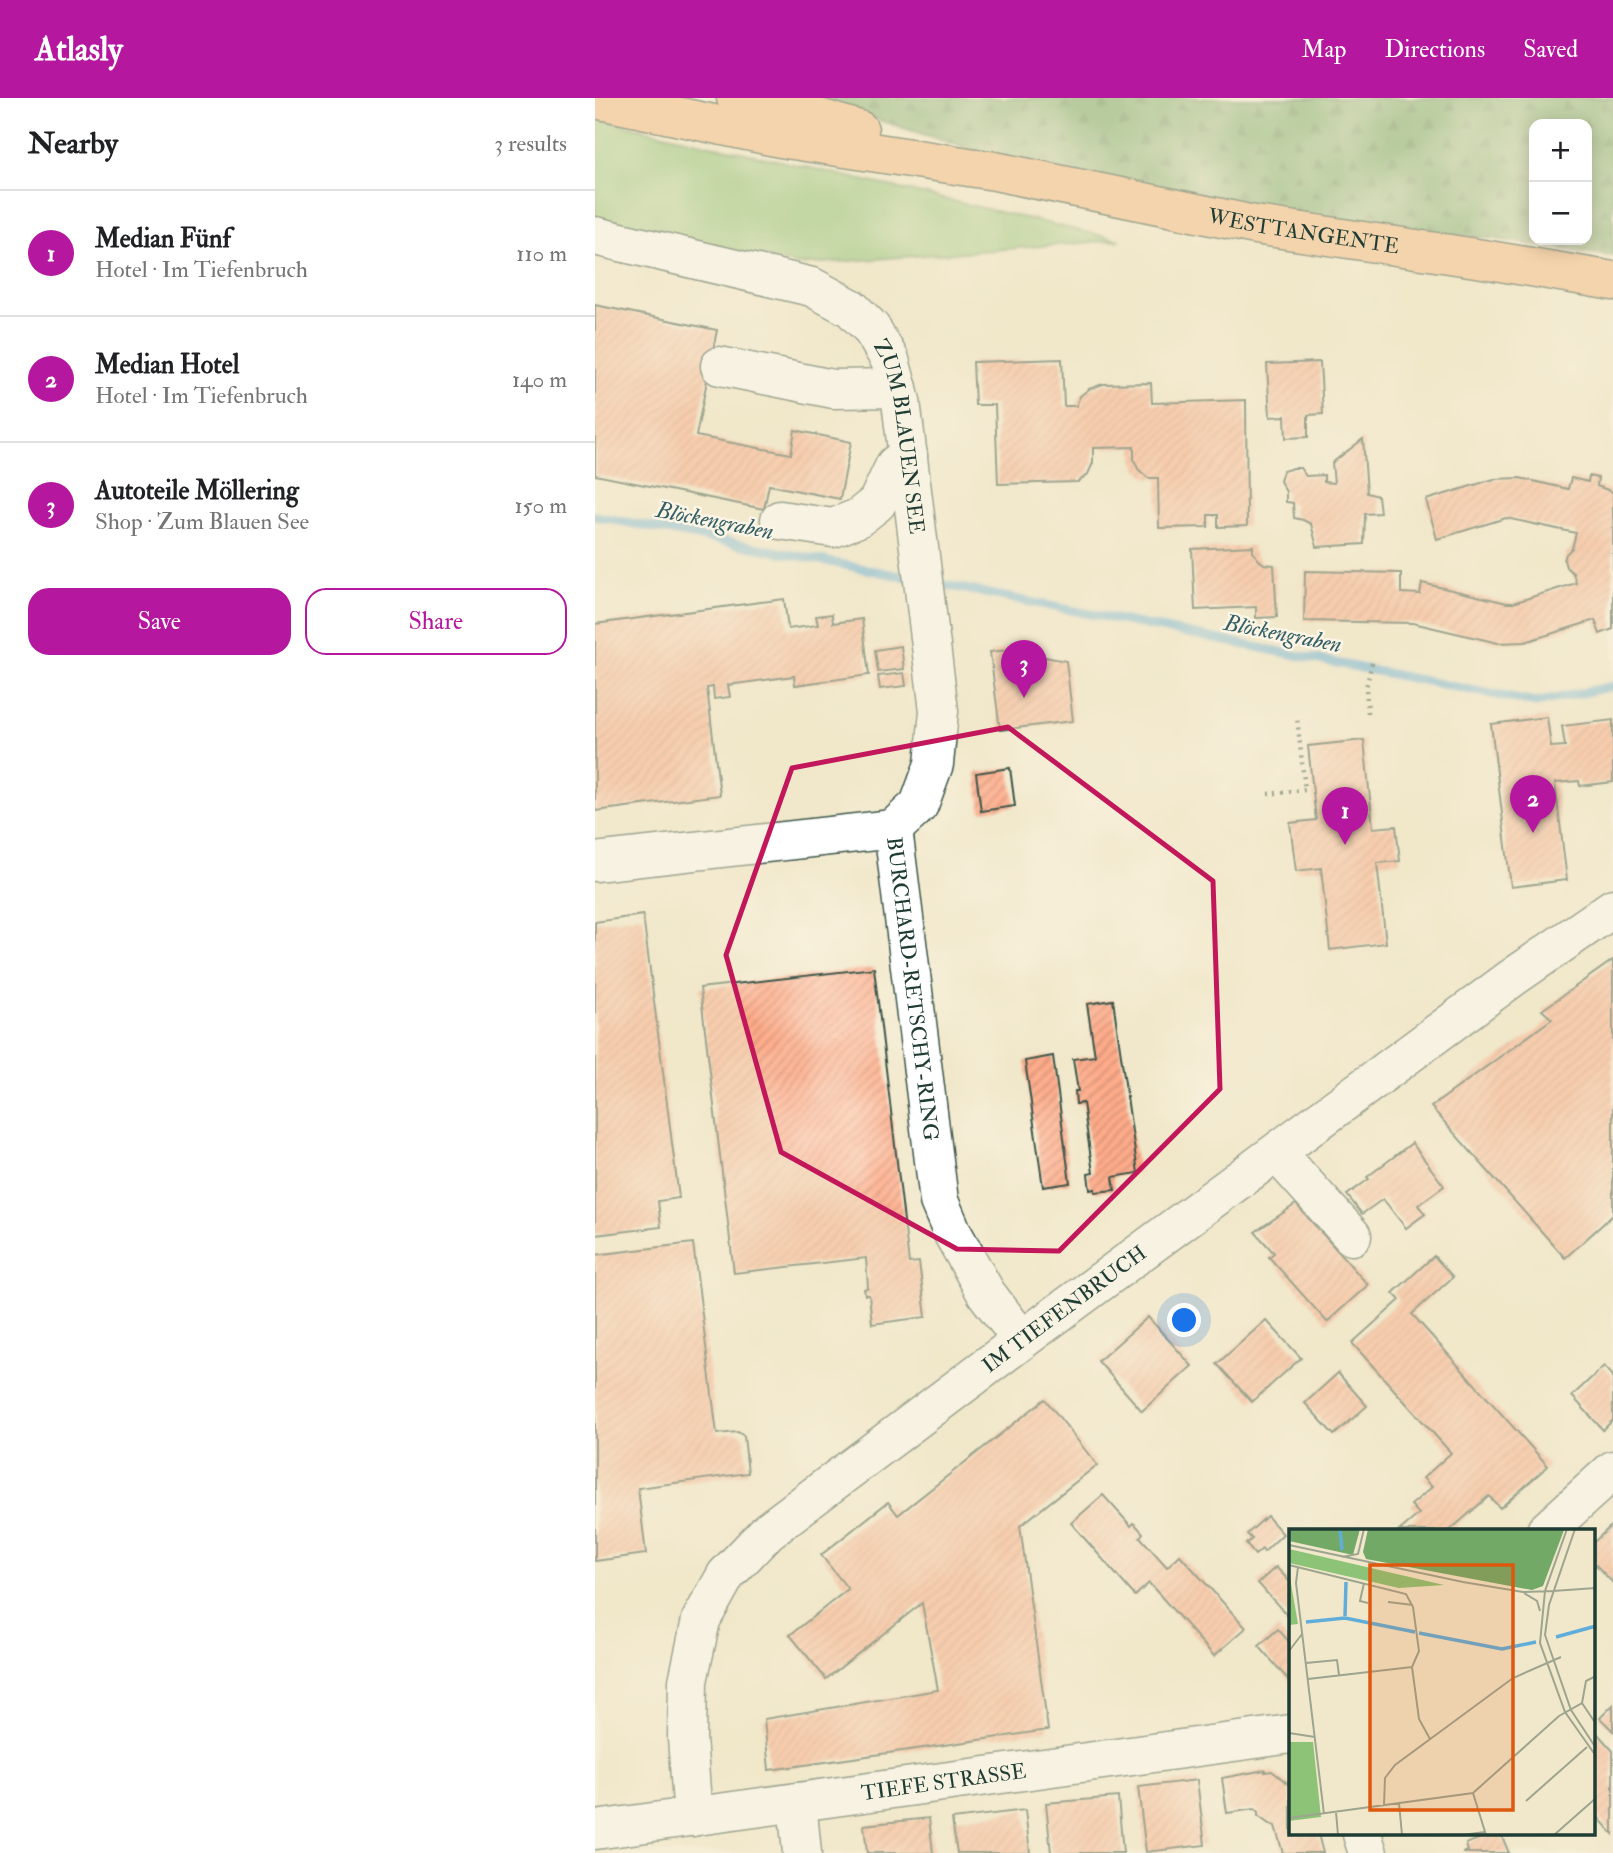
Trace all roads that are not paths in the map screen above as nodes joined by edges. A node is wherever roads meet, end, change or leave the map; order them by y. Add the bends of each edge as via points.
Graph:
1 (736, 98) edge
2 (595, 99) edge
3 (995, 172) junction
4 (595, 236) edge
5 (1613, 281) edge
6 (719, 366) dead end
7 (898, 388) junction
8 (908, 455) junction
9 (780, 520) dead end
10 (893, 829) junction
11 (595, 862) edge
12 (1613, 908) edge
13 (1277, 1153) junction
14 (1352, 1236) dead end
15 (1022, 1340) junction
16 (1613, 1470) edge
17 (1548, 1529) edge
18 (1289, 1734) edge
19 (797, 1802) junction
20 (693, 1817) junction
21 (595, 1830) edge
22 (1363, 1836) edge
23 (802, 1853) edge
24 (1368, 1853) edge

1 - 3 main road, WESTTANGENTE via 788,109
2 - 3 main road, WESTTANGENTE via 780,138
3 - 5 main road, WESTTANGENTE via 1255,225
4 - 7 street, ZUM BLAUEN SEE via 812,287 851,308 871,328 890,360
6 - 7 street via 833,389
7 - 8 street, ZUM BLAUEN SEE
8 - 9 street via 895,465 877,503 858,518 833,528
8 - 10 street, ZUM BLAUEN SEE via 939,711 934,764 919,805
10 - 11 street, BURCHARD-RETSCHY-RING
10 - 15 street, BURCHARD-RETSCHY-RING via 939,1201 986,1293
12 - 13 street, IM TIEFENBRUCH
13 - 14 street
13 - 15 street, IM TIEFENBRUCH
15 - 20 street, IM TIEFENBRUCH via 768,1531 726,1575 701,1620 688,1681
16 - 17 street
18 - 19 street, TIEFE STRASSE
19 - 20 street, TIEFE STRASSE
19 - 23 street
20 - 21 street, TIEFE STRASSE
22 - 24 street

